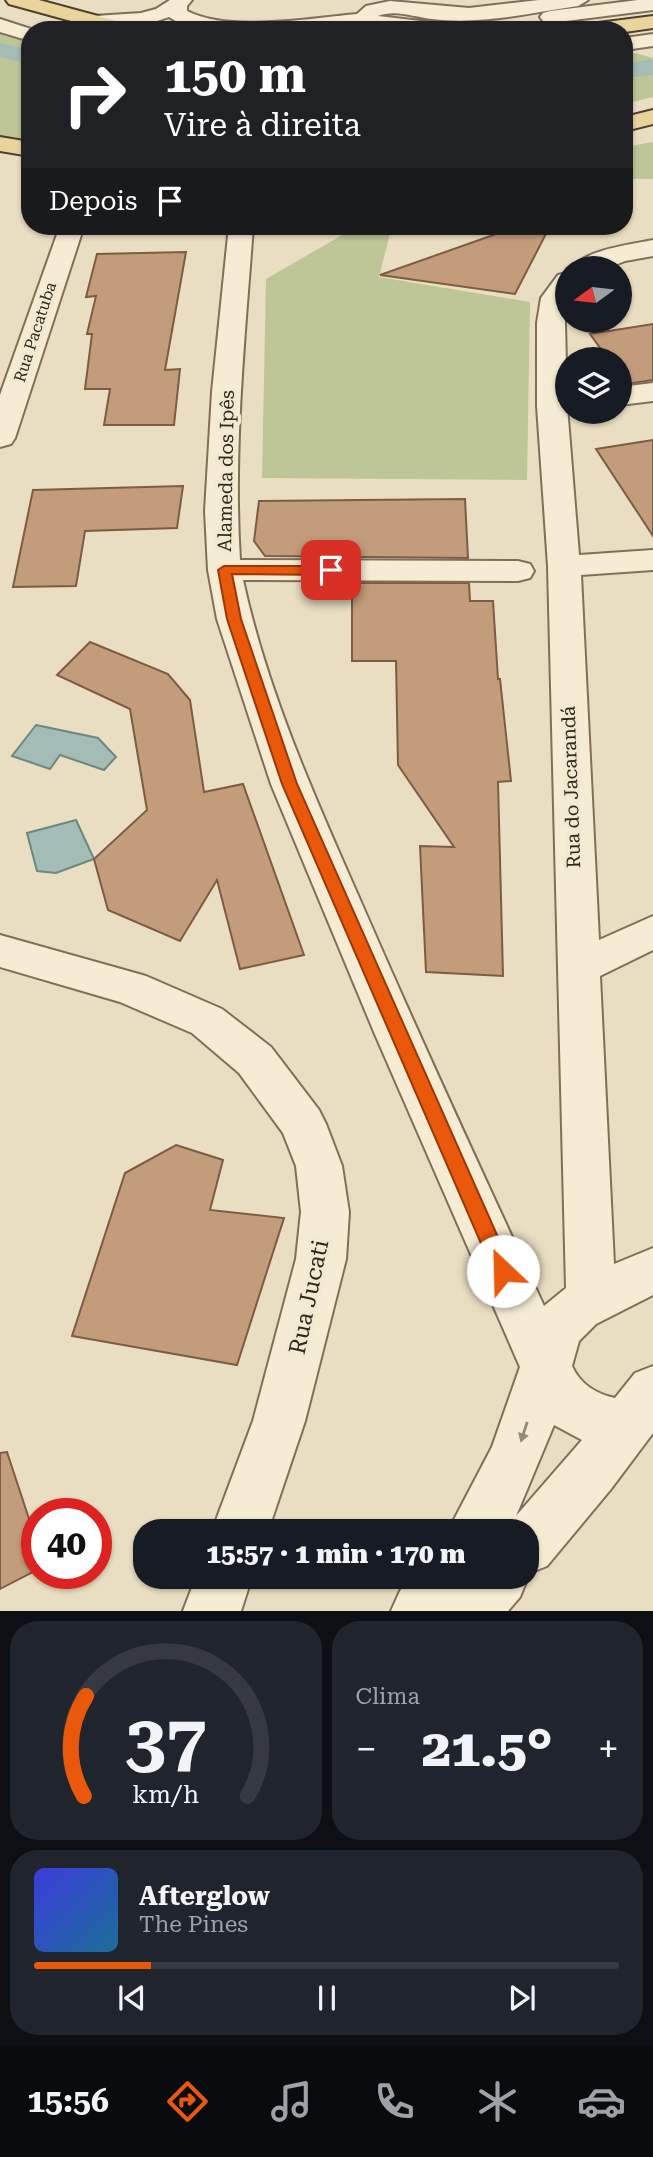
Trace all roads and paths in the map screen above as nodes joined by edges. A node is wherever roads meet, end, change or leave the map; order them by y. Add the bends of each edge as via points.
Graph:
1 (16, 0) edge
2 (578, 0) edge
3 (179, 3) edge
4 (653, 4) edge
5 (62, 8) edge
6 (367, 19) junction
7 (92, 21) edge
8 (108, 21) edge
9 (188, 21) edge
10 (338, 21) edge
11 (373, 21) edge
12 (518, 21) edge
13 (653, 22) edge
14 (0, 25) edge
15 (633, 25) edge
16 (21, 32) edge
17 (653, 40) edge
18 (633, 43) edge
19 (653, 120) edge
20 (633, 124) edge
21 (0, 144) edge
22 (21, 148) edge
23 (69, 235) edge
24 (240, 235) edge
25 (653, 248) edge
26 (614, 256) edge
27 (555, 297) edge
28 (555, 364) edge
29 (653, 392) edge
30 (632, 395) edge
31 (560, 424) edge
32 (0, 438) edge
33 (653, 560) edge
34 (564, 566) junction
35 (224, 570) junction
36 (518, 571) dead end
37 (653, 932) edge
38 (0, 951) edge
39 (577, 969) junction
40 (650, 1275) edge
41 (591, 1297) junction
42 (546, 1367) junction
43 (639, 1408) edge
44 (244, 1519) edge
45 (484, 1519) edge
46 (539, 1532) edge
47 (220, 1589) edge
48 (436, 1589) edge
49 (490, 1589) edge
50 (212, 1611) edge
51 (420, 1611) edge
52 (471, 1611) edge

1 - 5 main road
2 - 6 street via 448,14 389,7 371,11
3 - 8 street via 149,18
3 - 9 street via 177,14
4 - 12 street
5 - 7 main road
6 - 10 street
6 - 11 street
13 - 15 main road
14 - 16 street
17 - 18 street
19 - 20 main road
21 - 22 main road
23 - 32 street, Rua Pacatuba
24 - 35 street, Alameda dos Ipês via 226,392 221,511
25 - 26 street
27 - 28 street, Rua do Jacarandá via 551,323
29 - 30 street
31 - 34 street, Rua do Jacarandá
33 - 34 street
34 - 39 street, Rua do Jacarandá
35 - 36 street
35 - 42 street, Alameda dos Ipês via 234,619 290,784
37 - 39 street
38 - 44 street, Rua Jucati via 131,988 207,1021 255,1060 303,1124 320,1177 325,1212 321,1259 279,1421
39 - 41 street, Rua do Jacarandá
40 - 41 street
41 - 42 street via 571,1311 557,1329
42 - 43 street, Alameda dos Ipês via 557,1392 575,1411 597,1421
42 -> 45 street via 517,1455
43 - 46 street
47 - 50 street
48 - 51 street
49 - 52 street

